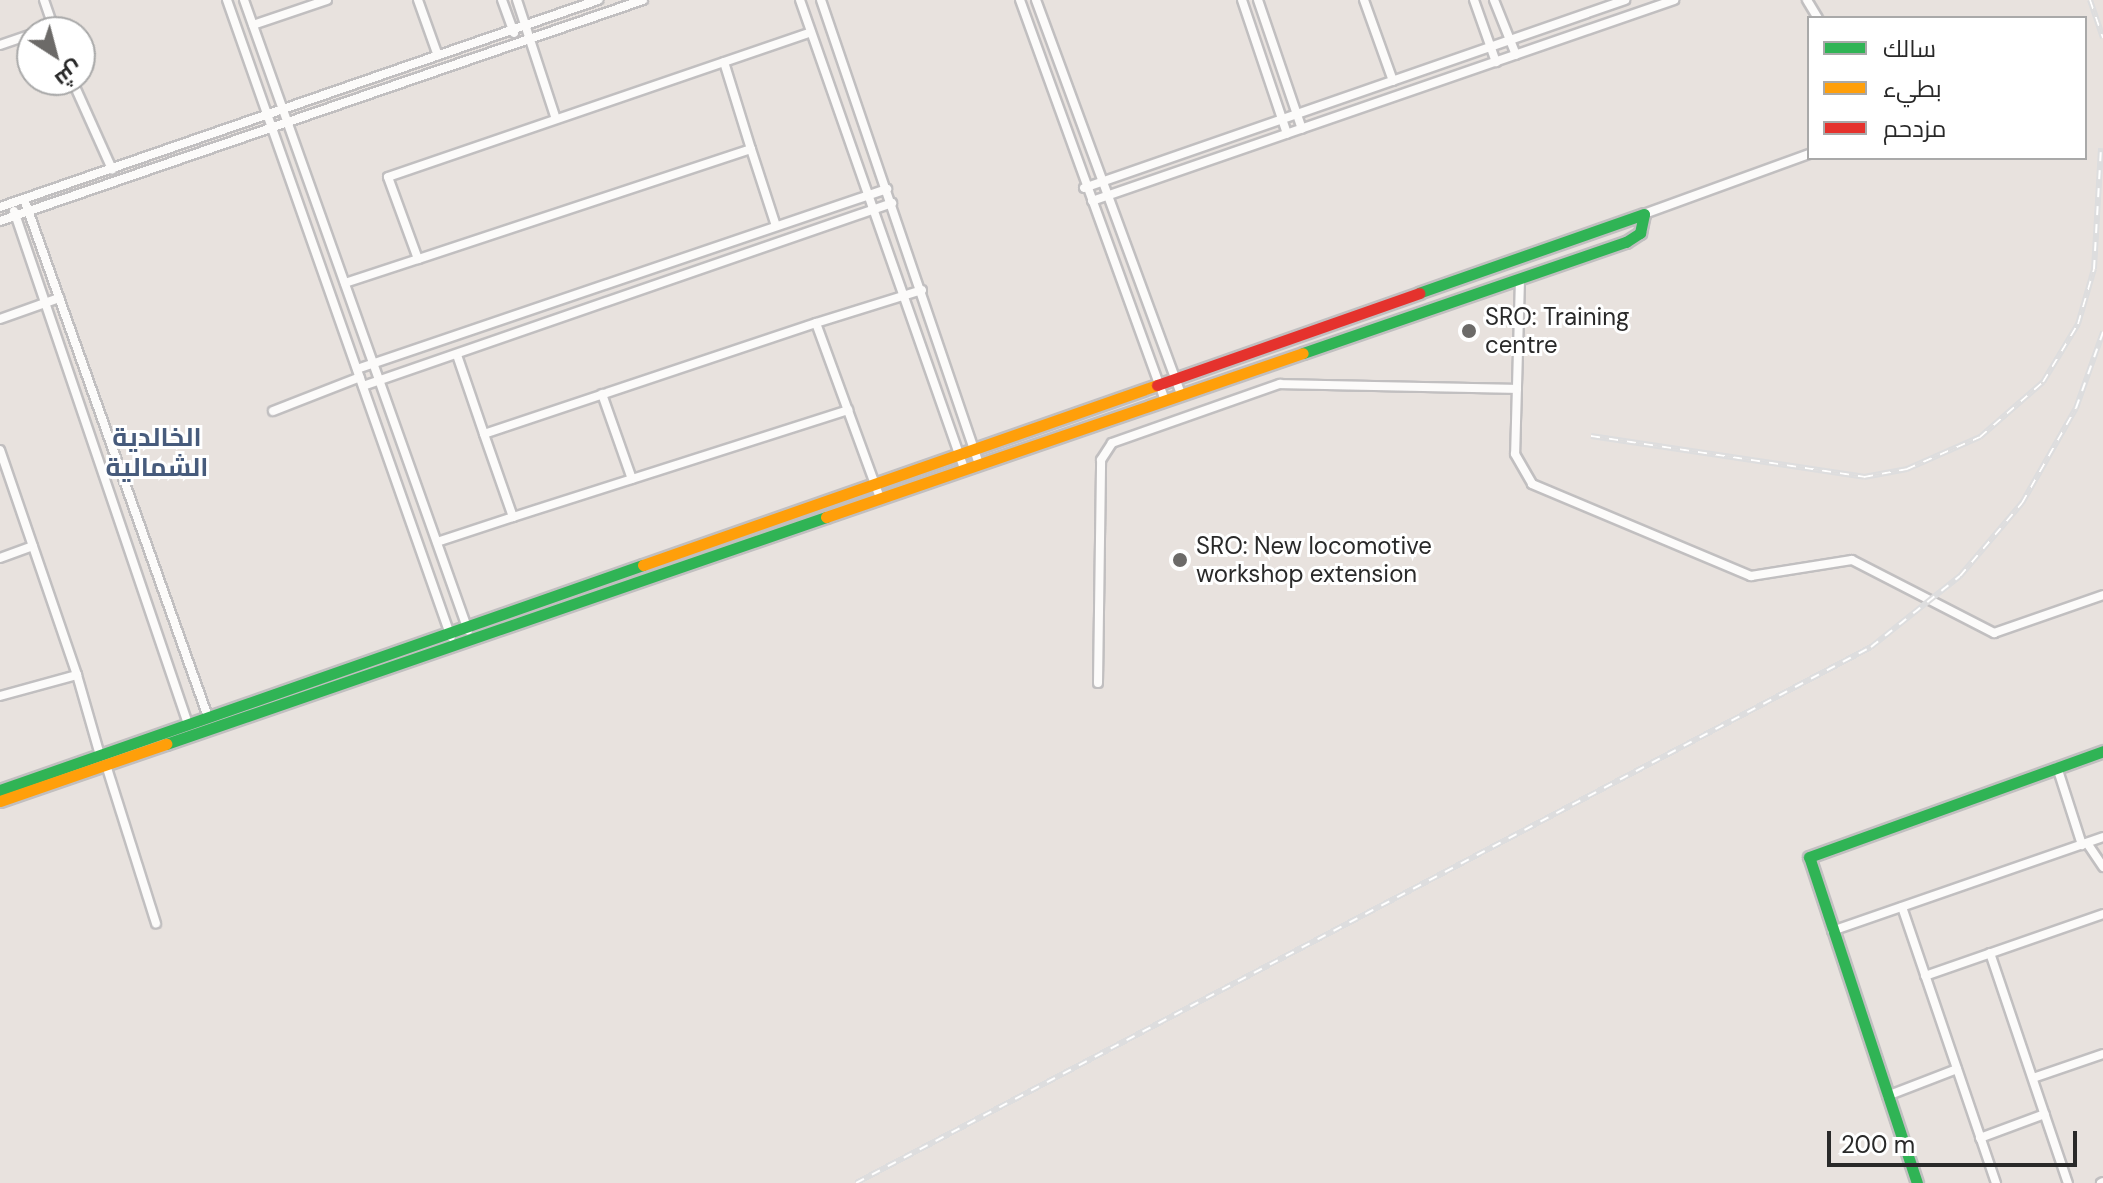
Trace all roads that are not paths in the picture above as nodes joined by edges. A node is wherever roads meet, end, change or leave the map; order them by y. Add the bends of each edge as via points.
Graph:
1 (227, 0) edge
2 (244, 0) edge
3 (327, 0) edge
4 (418, 0) edge
5 (502, 0) edge
6 (517, 0) edge
7 (598, 0) edge
8 (643, 0) edge
9 (800, 0) edge
10 (821, 0) edge
11 (1020, 0) edge
12 (1036, 0) edge
13 (1242, 0) edge
14 (1258, 0) edge
15 (1364, 0) edge
16 (1474, 0) edge
17 (1494, 0) edge
18 (1625, 0) edge
19 (1674, 0) edge
20 (253, 25) junction
21 (526, 25) junction
22 (513, 30) junction
23 (811, 32) junction
24 (532, 38) junction
25 (1508, 41) junction
26 (518, 42) junction
27 (1490, 47) junction
28 (1516, 55) junction
29 (438, 56) junction
30 (724, 62) junction
31 (1496, 62) junction
32 (1393, 81) junction
33 (79, 96) edge
34 (284, 110) junction
35 (1297, 114) junction
36 (268, 117) junction
37 (556, 119) junction
38 (1283, 119) junction
39 (287, 121) junction
40 (271, 127) junction
41 (1302, 129) junction
42 (1287, 134) junction
43 (751, 149) junction
44 (1807, 155) edge
45 (112, 169) junction
46 (1101, 182) junction
47 (1084, 188) junction
48 (887, 189) junction
49 (868, 194) junction
50 (1106, 196) junction
51 (24, 199) junction
52 (1092, 201) junction
53 (892, 203) junction
54 (4, 205) edge
55 (873, 210) junction
56 (28, 211) junction
57 (1644, 214) junction
58 (16, 215) junction
59 (0, 221) edge
60 (776, 226) junction
61 (418, 259) junction
62 (1520, 279) junction
63 (345, 283) junction
64 (922, 290) junction
65 (903, 294) junction
66 (59, 298) junction
67 (46, 303) junction
68 (0, 319) edge
69 (816, 323) junction
70 (457, 355) junction
71 (374, 365) junction
72 (360, 377) junction
73 (1175, 377) junction
74 (380, 382) junction
75 (1159, 382) junction
76 (1517, 389) junction
77 (602, 394) junction
78 (1181, 395) junction
79 (1165, 400) junction
80 (848, 410) junction
81 (273, 411) dead end
82 (484, 434) junction
83 (973, 448) junction
84 (0, 450) edge
85 (958, 453) junction
86 (979, 464) junction
87 (964, 469) junction
88 (632, 479) junction
89 (875, 482) junction
90 (880, 498) junction
91 (513, 517) junction
92 (437, 542) junction
93 (33, 546) junction
94 (0, 558) edge
95 (2103, 595) edge
96 (469, 632) junction
97 (452, 638) junction
98 (77, 675) junction
99 (1098, 683) dead end
100 (0, 696) edge
101 (208, 717) junction
102 (188, 724) junction
103 (2103, 751) edge
104 (100, 755) junction
105 (2057, 767) junction
106 (107, 768) junction
107 (0, 790) edge
108 (0, 801) edge
109 (2103, 837) edge
110 (2085, 844) junction
111 (2103, 867) edge
112 (1902, 907) junction
113 (2103, 914) edge
114 (156, 923) dead end
115 (1830, 932) junction
116 (1990, 953) junction
117 (1925, 976) junction
118 (2103, 1054) edge
119 (1957, 1069) junction
120 (2033, 1078) junction
121 (1887, 1096) junction
122 (2045, 1114) junction
123 (1980, 1138) junction
124 (1917, 1183) edge
125 (1996, 1183) edge
126 (2068, 1183) edge

1 - 36 street
2 - 20 street
3 - 20 street
4 - 29 street
5 - 22 street
6 - 21 street
7 - 21 street
8 - 24 street
9 - 23 street
10 - 48 street
11 - 47 street
12 - 46 street
13 - 38 street
14 - 35 street
15 - 32 street
16 - 27 street
17 - 25 street
18 - 25 street
19 - 28 street
20 - 34 street
21 - 22 street
21 - 24 street
22 - 26 street
22 - 29 street
23 - 30 street
23 - 49 street
24 - 26 street
24 - 37 street
25 - 27 street
25 - 28 street
26 - 39 street
27 - 31 street
27 - 32 street
28 - 31 street
29 - 34 street
30 - 37 street
30 - 43 street
31 - 41 street
32 - 35 street
33 - 45 street
34 - 36 street
34 - 39 street
35 - 38 street
35 - 41 street
36 - 40 street
36 - 45 street
37 - 61 street via 388,177
38 - 42 street
38 - 46 street
39 - 40 street
39 - 63 street
40 - 56 street
40 - 72 street
41 - 42 street
42 - 50 street
43 - 60 street
43 - 61 street
44 - 57 street
45 - 51 street
46 - 47 street
46 - 50 street
47 - 52 street
48 - 49 street
48 - 53 street
49 - 55 street
49 - 60 street
50 - 52 street
50 - 73 street
51 - 54 street
51 - 56 street
52 - 75 street
53 - 55 street
53 - 64 street
54 - 58 street
55 - 65 street
55 - 70 street
56 - 58 street
56 - 66 street
57 - 62 street via 1640,233 1626,242
57 - 73 street
58 - 59 street
58 - 67 street
60 - 71 street
61 - 63 street
62 - 76 street
62 - 78 street
63 - 71 street
64 - 65 street
64 - 83 street
65 - 69 street
65 - 85 street
66 - 67 street
66 - 101 street
67 - 68 street
67 - 102 street
69 - 77 street
69 - 80 street
70 - 74 street
70 - 82 street
71 - 72 street
71 - 74 street
72 - 74 street
72 - 81 street
72 - 97 street
73 - 75 street
73 - 78 street
74 - 92 street
75 - 79 street
75 - 83 street
76 - 95 street via 1515,461 1525,480 1742,574 1774,576 1844,558 1994,633
76 - 99 street via 1280,384 1112,443 1101,460
77 - 82 street
77 - 88 street
78 - 79 street
79 - 86 street
80 - 88 street
80 - 89 street
82 - 91 street
83 - 85 street
83 - 86 street
84 - 93 street
85 - 87 street
85 - 89 street
86 - 87 street
87 - 90 street
88 - 91 street
89 - 90 street
89 - 96 street
90 - 96 street
91 - 92 street
92 - 96 street
93 - 94 street
93 - 98 street
96 - 97 street
97 - 101 street
97 - 106 street
98 - 100 street
98 - 104 street
101 - 102 street
102 - 104 street
103 - 105 street
104 - 107 street
105 - 110 street
105 - 115 street via 1813,853 1806,864
106 - 108 street
106 - 114 street
109 - 110 street
110 - 111 street
110 - 112 street
112 - 115 street
112 - 117 street
113 - 116 street
115 - 121 street
116 - 117 street
116 - 120 street
117 - 119 street
118 - 120 street
119 - 121 street
119 - 123 street
120 - 122 street
121 - 124 street
122 - 123 street
122 - 126 street
123 - 125 street

